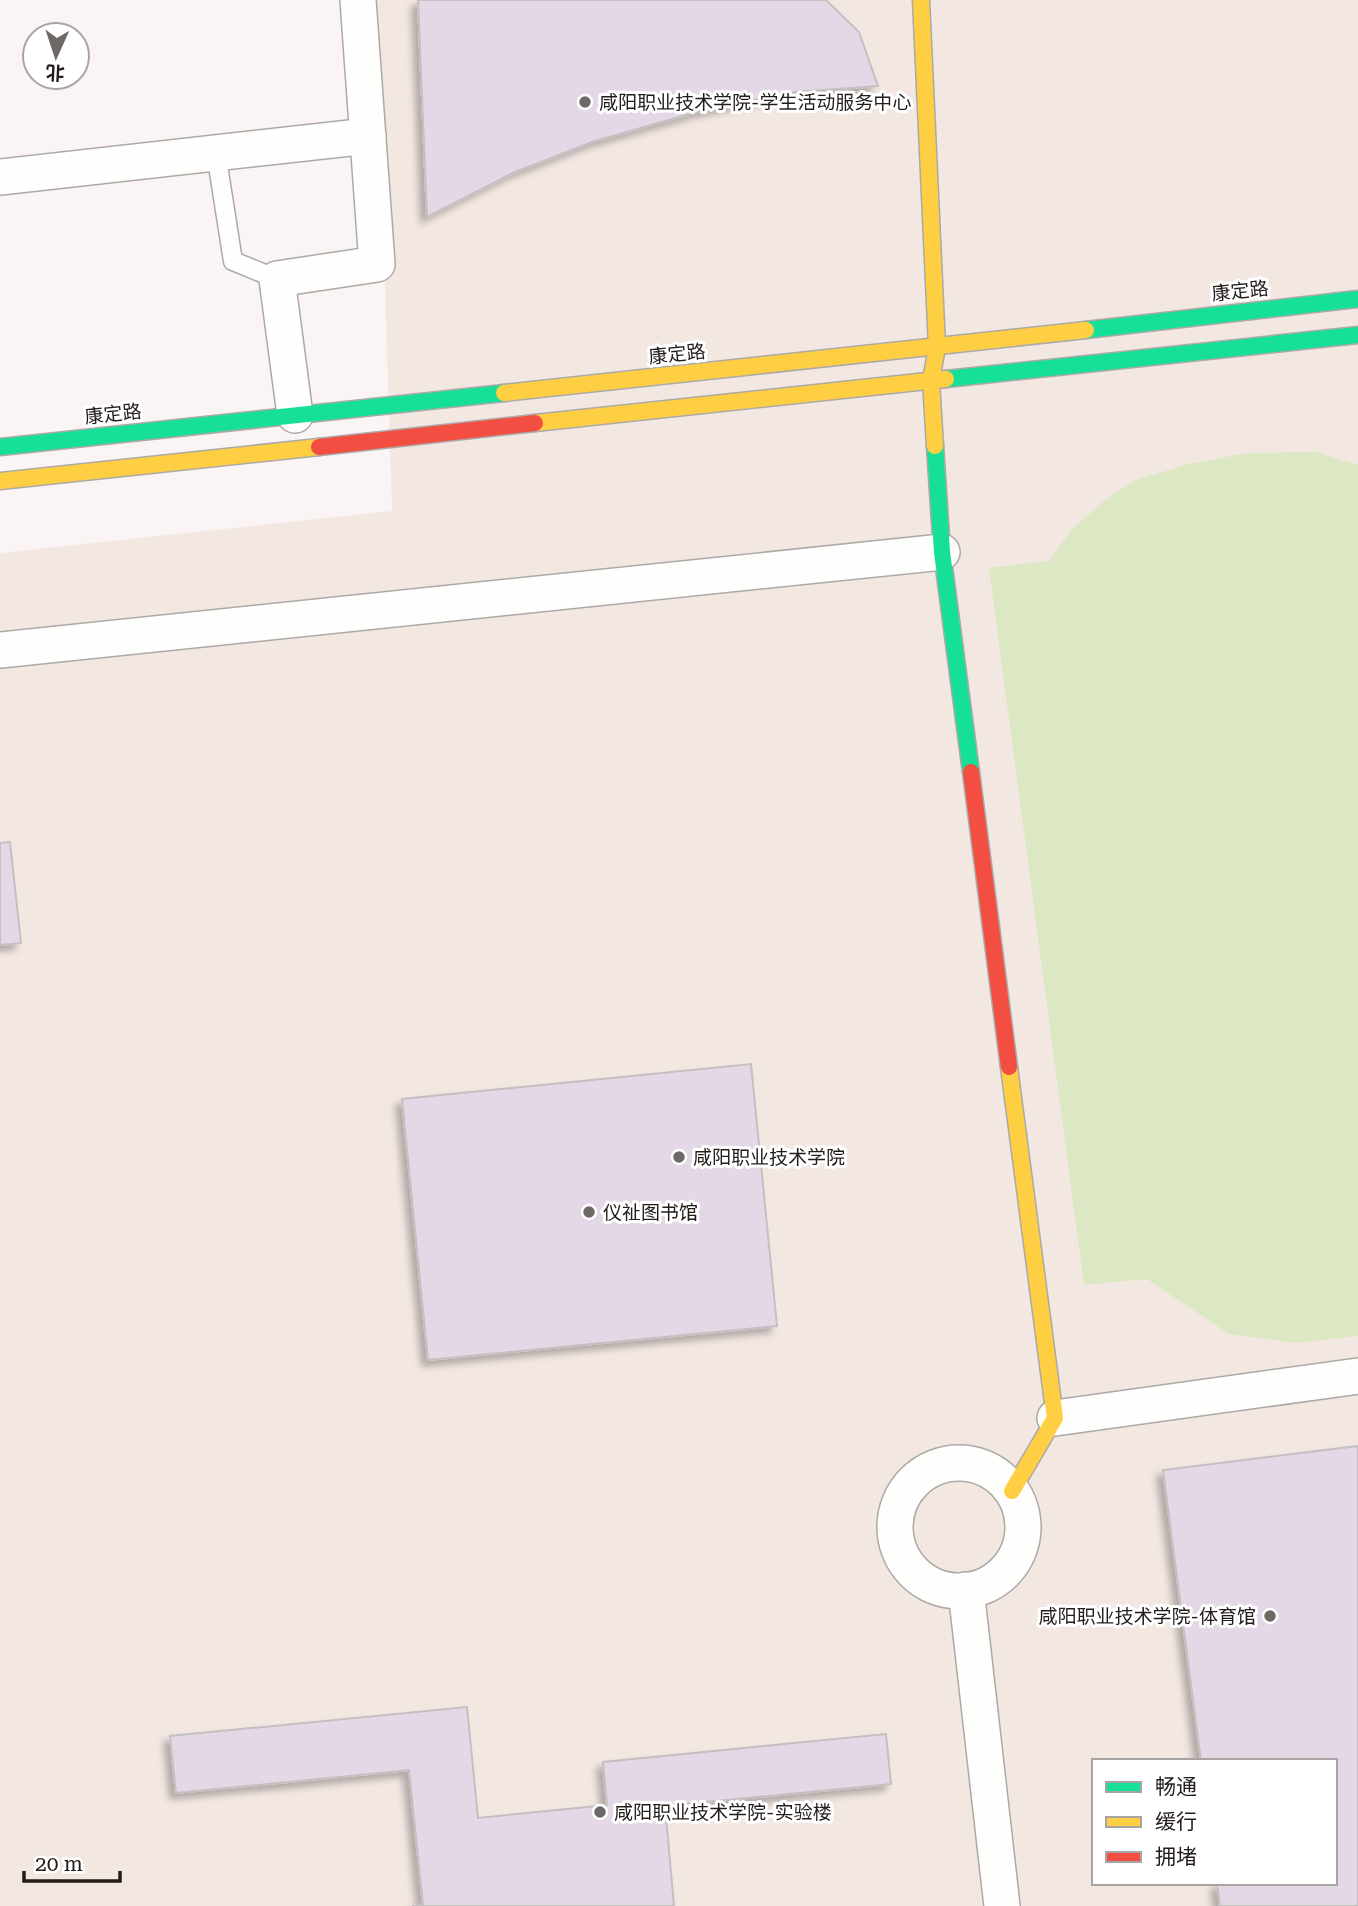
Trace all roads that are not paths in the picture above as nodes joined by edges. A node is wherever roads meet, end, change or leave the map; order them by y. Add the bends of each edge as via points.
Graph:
1 (358, 0) edge
2 (921, 0) edge
3 (368, 136) junction
4 (216, 153) junction
5 (0, 177) edge
6 (277, 279) junction
7 (1358, 299) edge
8 (1358, 335) edge
9 (937, 347) junction
10 (931, 381) junction
11 (295, 415) junction
12 (0, 447) edge
13 (0, 481) edge
14 (942, 552) junction
15 (0, 650) edge
16 (1358, 1376) edge
17 (1055, 1418) junction
18 (1012, 1491) junction
19 (967, 1590) junction
20 (1002, 1906) edge

1 - 3 street
2 - 9 main road
3 - 4 street
3 - 6 street via 377,264
4 - 5 street
4 - 6 lane via 233,261
6 - 11 street
7 - 9 main road, 康定路
8 - 10 main road
9 - 10 main road
9 - 11 main road, 康定路
10 - 13 main road
10 - 14 main road
11 - 12 main road, 康定路
14 - 15 street
14 - 17 main road
16 - 17 street
17 - 18 main road
18 - 19 street via 1024,1531 1019,1552 1008,1570 991,1583
18 - 19 street via 978,1466 957,1463 917,1477 903,1493 895,1513 900,1555 929,1585
19 - 20 street

